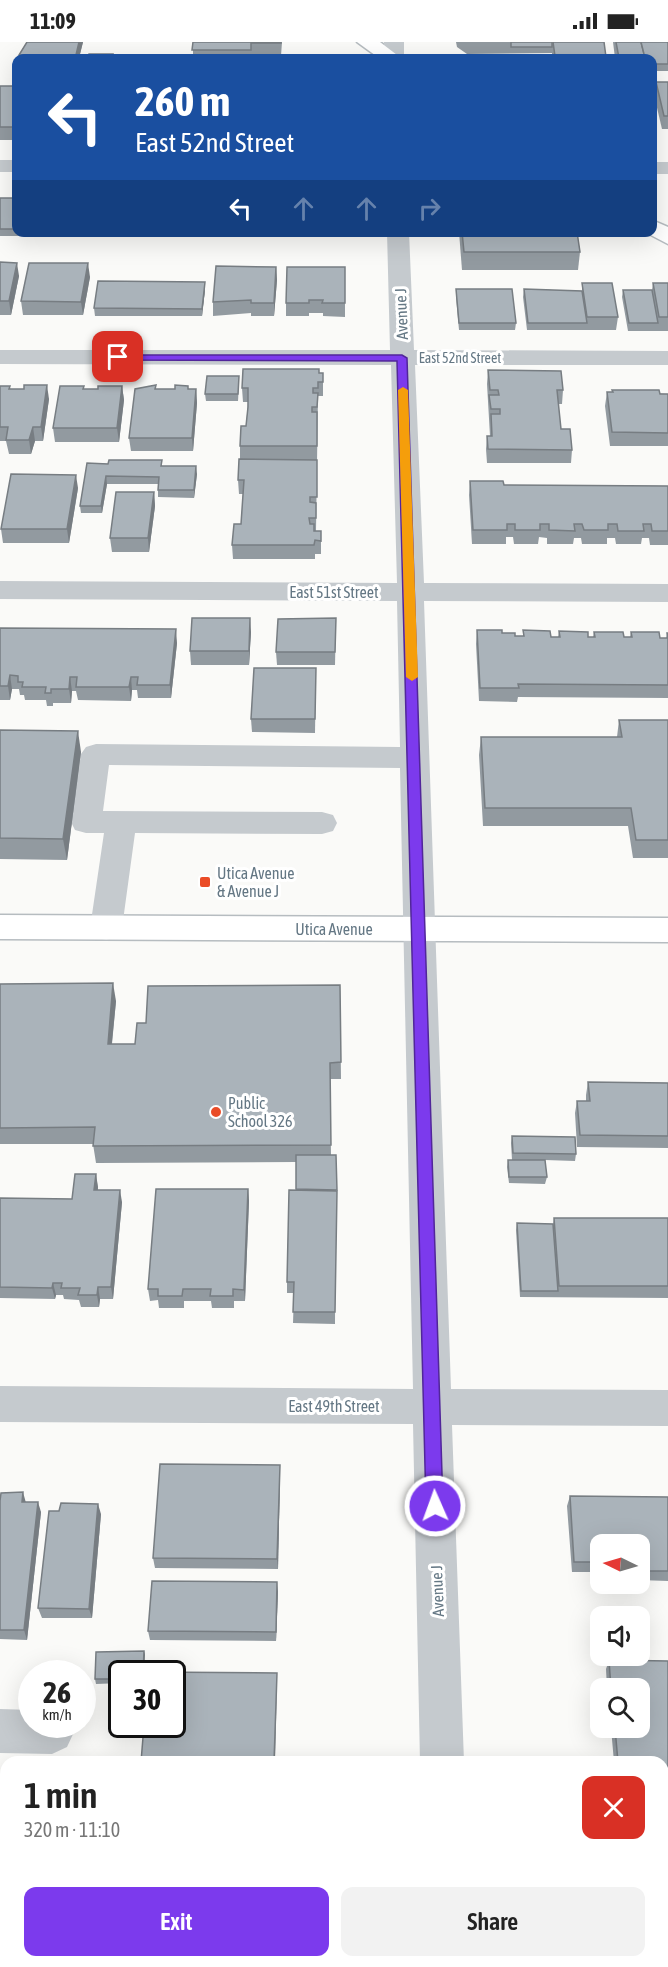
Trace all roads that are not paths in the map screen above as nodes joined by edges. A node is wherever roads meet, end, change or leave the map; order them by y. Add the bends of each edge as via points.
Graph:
1 (367, 42) edge
2 (386, 54) edge
3 (398, 237) edge
4 (0, 357) edge
5 (402, 358) junction
6 (668, 358) edge
7 (0, 590) edge
8 (410, 592) junction
9 (668, 593) edge
10 (414, 758) junction
11 (121, 822) junction
12 (322, 823) dead end
13 (0, 927) edge
14 (106, 928) junction
15 (419, 929) junction
16 (668, 930) edge
17 (0, 1404) edge
18 (431, 1407) junction
19 (668, 1408) edge
20 (0, 1731) edge
21 (18, 1731) edge
22 (442, 1756) edge

1 - 2 main road
3 - 5 street, Avenue J
4 - 5 street, East 52nd Street
5 - 6 street, East 52nd Street
5 - 8 street, Avenue J
7 - 8 street, East 51st Street
8 - 9 street, East 51st Street
8 - 10 street, Avenue J
10 - 11 street via 96,754 86,822
10 - 15 street, Avenue J
11 - 12 street
11 - 14 street
13 - 14 main road, Utica Avenue
14 - 15 main road, Utica Avenue
15 - 16 main road, Utica Avenue
15 - 18 street, Avenue J
17 - 18 street, East 49th Street
18 - 19 street, East 49th Street
18 - 22 street, Avenue J
20 - 21 street

